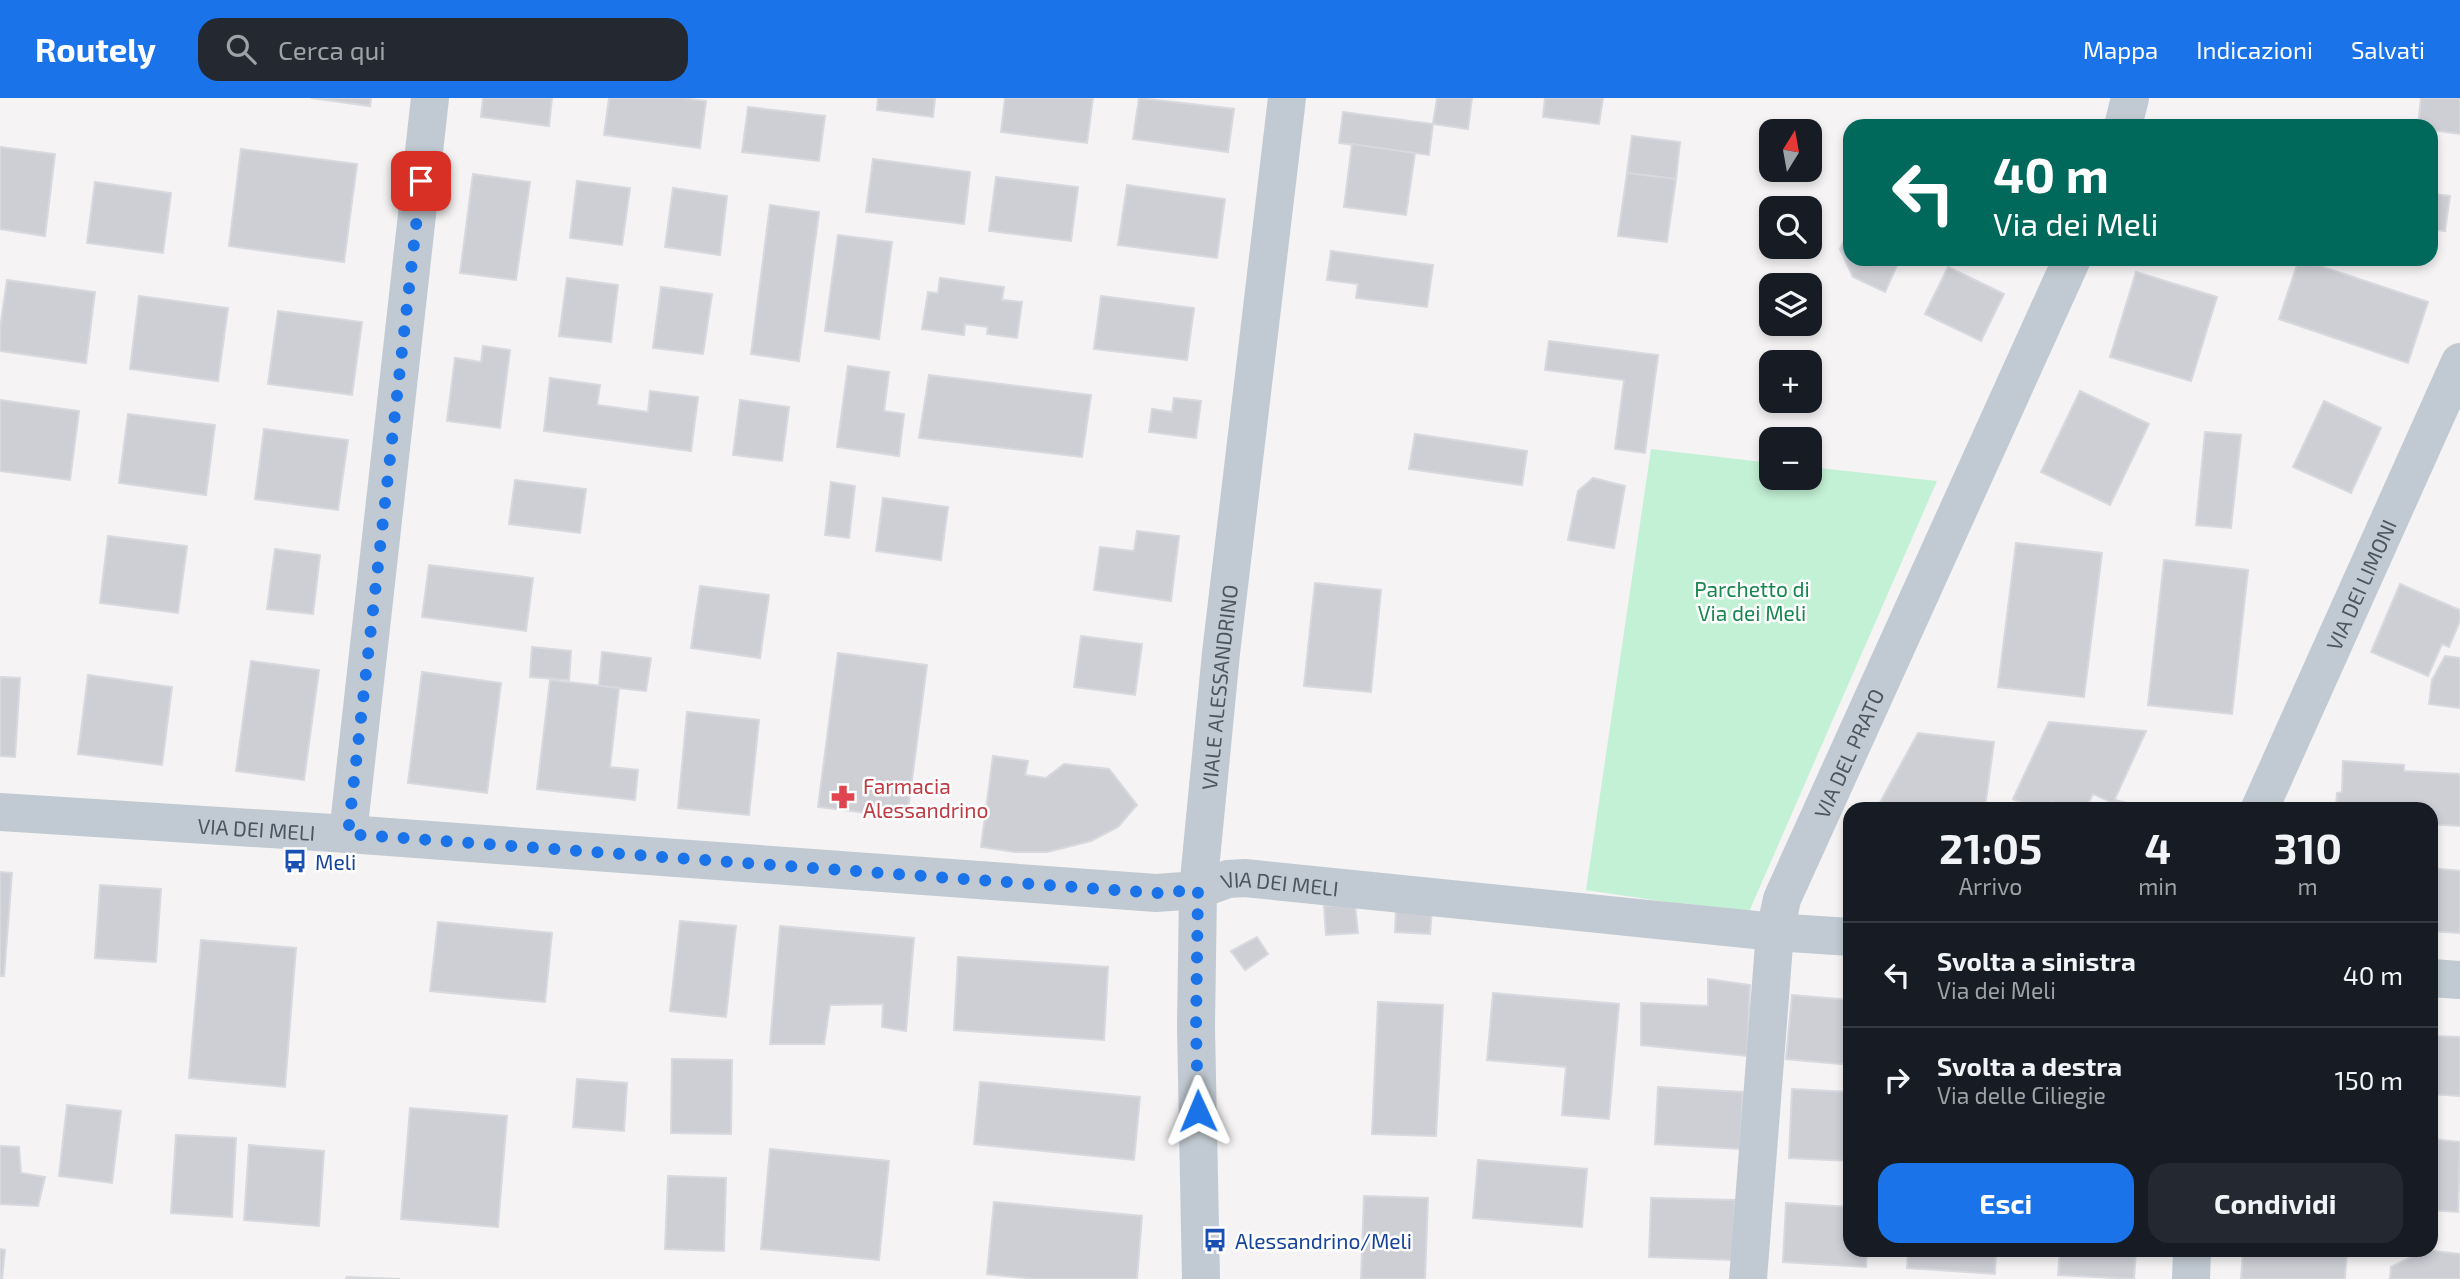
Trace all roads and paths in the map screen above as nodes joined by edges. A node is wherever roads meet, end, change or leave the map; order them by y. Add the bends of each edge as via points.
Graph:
1 (430, 98) edge
2 (1287, 98) edge
3 (2130, 98) edge
4 (2125, 119) edge
5 (2069, 266) edge
6 (2460, 362) edge
7 (2263, 802) edge
8 (0, 812) edge
9 (348, 834) junction
10 (1198, 890) junction
11 (1775, 932) junction
12 (1843, 937) edge
13 (2438, 978) edge
14 (2460, 980) edge
15 (2192, 1257) edge
16 (1201, 1279) edge
17 (1748, 1279) edge
18 (2191, 1279) edge

1 - 9 street
2 - 10 street, VIALE ALESSANDRINO via 1221,653
3 - 4 street
5 - 11 street, VIA DEL PRATO via 1782,899
6 - 7 street, VIA DEI LIMONI
8 - 9 street, VIA DEI MELI
9 - 10 street, VIA DEI MELI via 1156,893
10 - 11 street, VIA DEI MELI via 1245,878
10 - 16 street, VIALE ALESSANDRINO
11 - 12 street, VIA DEI MELI
11 - 17 street, VIA DEL PRATO
13 - 14 street
15 - 18 street

